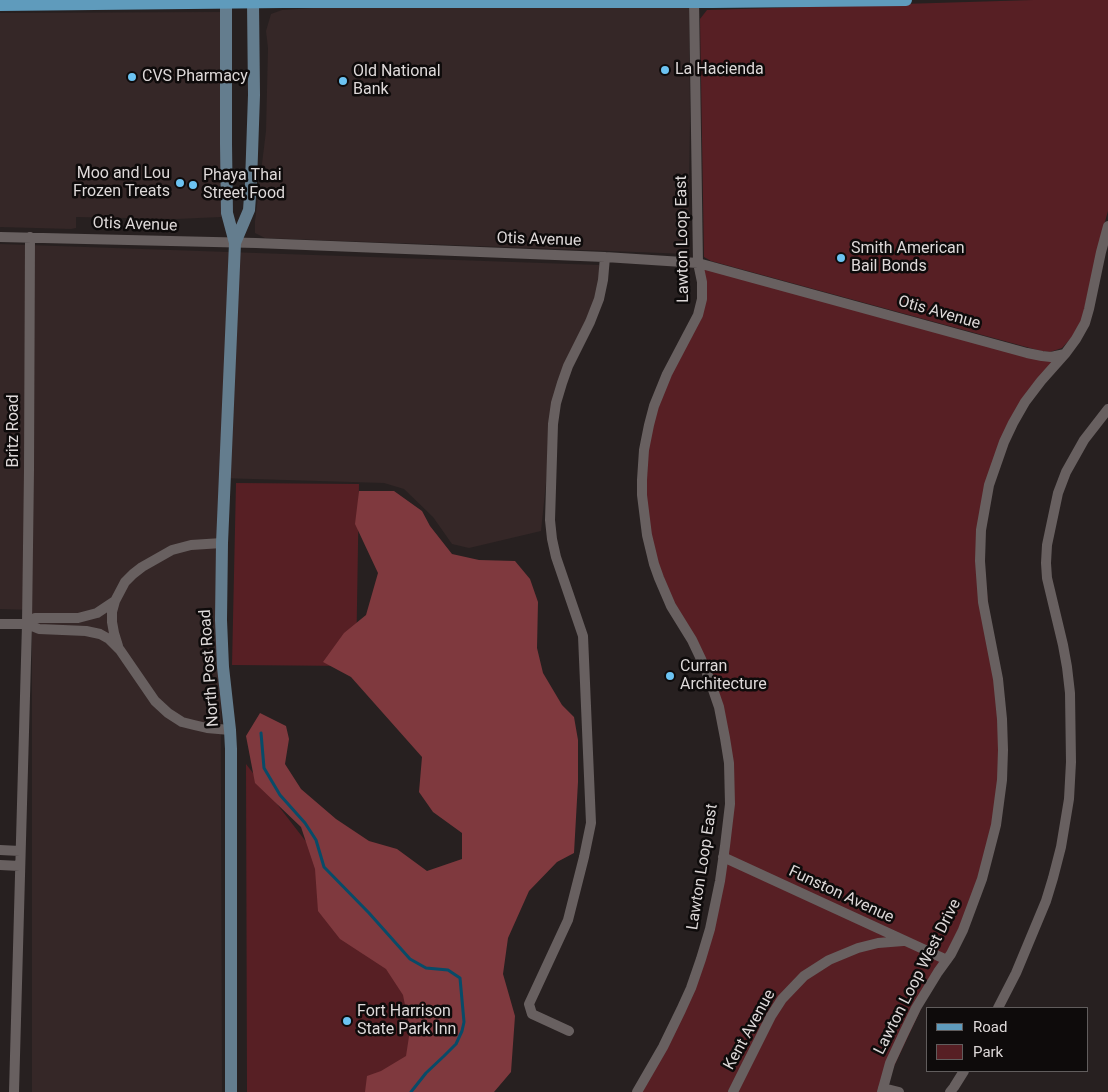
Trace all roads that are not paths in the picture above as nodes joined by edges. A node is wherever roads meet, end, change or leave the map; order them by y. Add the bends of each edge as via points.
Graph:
1 (906, 0) edge
2 (226, 1) edge
3 (253, 1) edge
4 (694, 1) edge
5 (0, 5) edge
6 (1108, 226) edge
7 (0, 237) edge
8 (30, 237) junction
9 (235, 243) junction
10 (605, 257) junction
11 (698, 263) junction
12 (1065, 354) junction
13 (1108, 409) edge
14 (222, 543) junction
15 (115, 601) junction
16 (0, 624) edge
17 (26, 624) junction
18 (120, 650) junction
19 (230, 730) junction
20 (0, 850) edge
21 (20, 851) junction
22 (723, 857) junction
23 (0, 865) edge
24 (20, 866) junction
25 (904, 941) junction
26 (946, 960) junction
27 (999, 1007) edge
28 (569, 1031) dead end
29 (963, 1072) edge
30 (882, 1090) edge
31 (14, 1092) edge
32 (231, 1092) edge
33 (637, 1092) edge
34 (733, 1092) edge
35 (900, 1092) edge
36 (950, 1092) edge

1 - 4 main road
2 - 3 main road
2 - 5 main road
2 - 9 street, North Post Road via 227,213
3 - 4 main road
3 - 9 street, North Post Road via 253,136 249,210
4 - 11 street, Lawton Loop East
6 - 12 street, Lawton Loop West Drive via 1088,314 1081,332
7 - 8 street, Otis Avenue
8 - 9 street, Otis Avenue
8 - 17 street, Britz Road
9 - 10 street, Otis Avenue
9 - 14 street, North Post Road
10 - 11 street, Otis Avenue
10 - 28 street via 599,300 562,383 554,413 553,433 550,526 556,557 583,636 591,823 568,920 529,1004 532,1014
11 - 12 street, Otis Avenue via 1027,353 1051,357
11 - 22 street, Lawton Loop East via 702,286 700,308 656,401 646,439 642,495 654,564 667,597 701,659 722,722 730,783
12 - 26 street, Lawton Loop West Drive via 1025,402 995,466 987,495 980,540 980,577 1000,690 1002,780 995,830 984,874 966,924
13 - 27 street via 1084,440 1066,472 1047,545 1047,578 1063,645 1070,693 1069,799 1056,871 1046,901
14 - 15 street via 191,544 172,550 133,574
14 - 19 street, North Post Road via 222,657
15 - 17 street via 87,616 35,618
15 - 18 street via 112,622
16 - 17 street
17 - 18 street via 39,629 86,630 109,639
17 - 21 street, Britz Road
18 - 19 street via 168,713 182,722
19 - 32 street, North Post Road
20 - 21 street
21 - 24 street, Britz Road
22 - 25 street, Funston Avenue
22 - 33 street, Lawton Loop East via 711,922 695,978 663,1047
23 - 24 street
24 - 31 street, Britz Road
25 - 26 street, Funston Avenue
25 - 34 street, Kent Avenue via 858,948 829,960 804,976 771,1016
26 - 30 street, Lawton Loop West Drive via 903,1034
29 - 36 street
30 - 35 street, Lawton Loop West Drive

